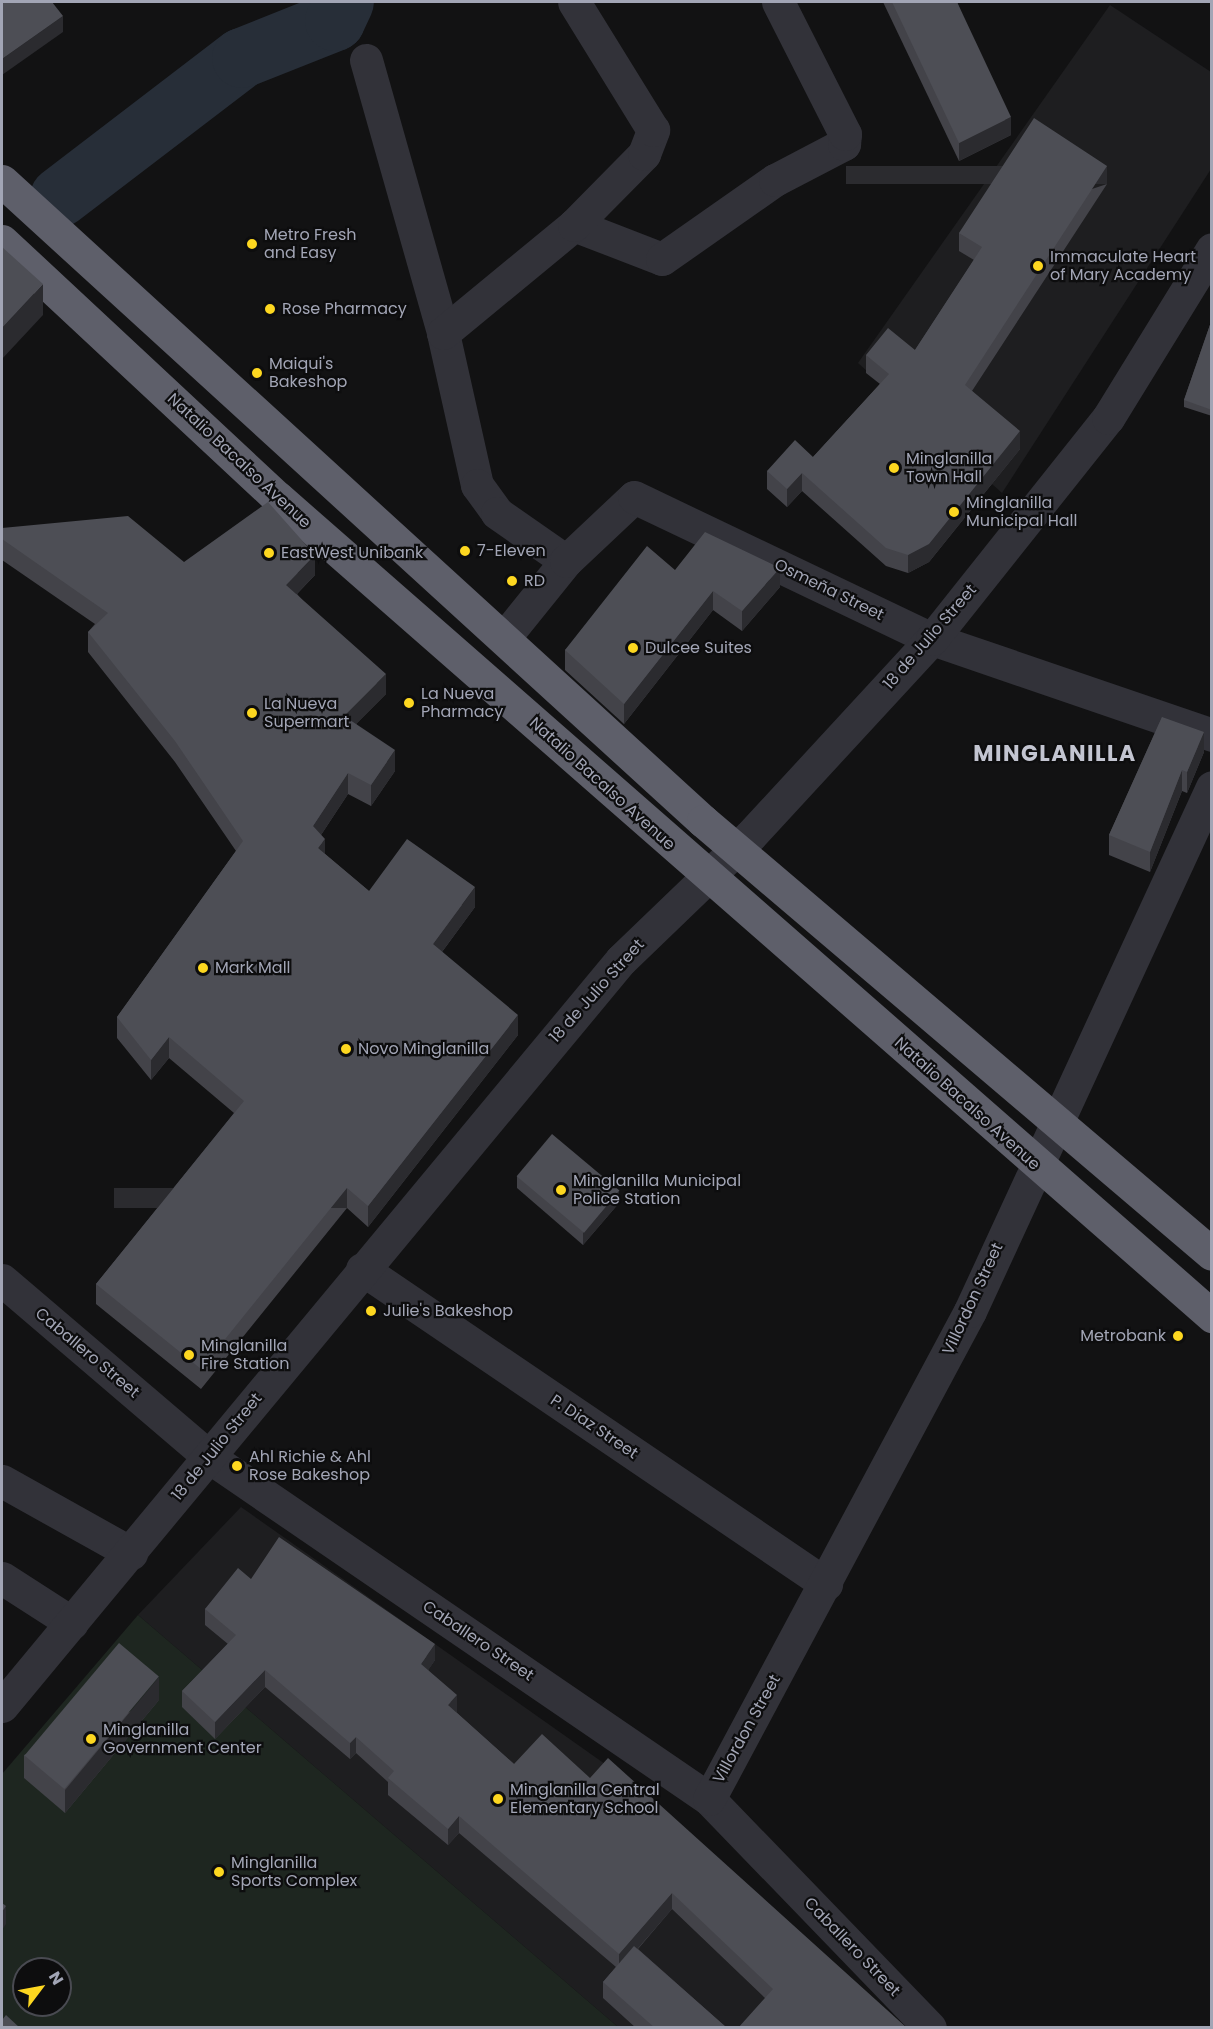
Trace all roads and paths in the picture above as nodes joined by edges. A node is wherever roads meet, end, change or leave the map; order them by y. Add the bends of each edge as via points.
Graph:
1 (574, 2) edge
2 (778, 2) edge
3 (366, 60) dead end
4 (2, 181) edge
5 (574, 225) junction
6 (2, 241) edge
7 (1212, 249) edge
8 (443, 333) junction
9 (566, 561) junction
10 (504, 638) junction
11 (932, 639) junction
12 (1212, 735) edge
13 (1212, 787) edge
14 (736, 850) junction
15 (708, 878) junction
16 (1056, 1122) junction
17 (1034, 1164) junction
18 (1212, 1254) edge
19 (362, 1269) junction
20 (2, 1280) edge
21 (1212, 1316) edge
22 (208, 1457) junction
23 (2, 1481) edge
24 (131, 1553) junction
25 (2, 1578) edge
26 (826, 1584) junction
27 (72, 1623) junction
28 (2, 1706) edge
29 (709, 1799) junction
30 (930, 2028) edge

1 - 5 street via 653,130 644,154
2 - 5 street via 845,134 844,144 775,180 662,259
3 - 8 street
4 - 10 highway
5 - 8 street
6 - 15 highway, Natalio Bacalso Avenue via 278,498
7 - 11 street, 18 de Julio Street via 1108,418
8 - 9 street via 477,485 496,513
9 - 10 street, Osmeña Street
9 - 11 street, Osmeña Street via 624,501 634,497
10 - 14 highway
11 - 12 street, Osmeña Street
11 - 14 street, 18 de Julio Street
13 - 16 street, Villordon Street
14 - 15 street, 18 de Julio Street
14 - 16 highway
15 - 17 highway, Natalio Bacalso Avenue
15 - 19 street, 18 de Julio Street via 621,960
16 - 17 street, Villordon Street
16 - 18 highway
17 - 21 highway, Natalio Bacalso Avenue
17 - 26 street, Villordon Street via 970,1311
19 - 22 street, 18 de Julio Street
19 - 26 street, P. Diaz Street
20 - 22 street, Caballero Street
22 - 24 street, 18 de Julio Street
22 - 29 street, Caballero Street
23 - 24 street
24 - 27 street, 18 de Julio Street
25 - 27 street
26 - 29 street, Villordon Street
27 - 28 street, 18 de Julio Street
29 - 30 street, Caballero Street

